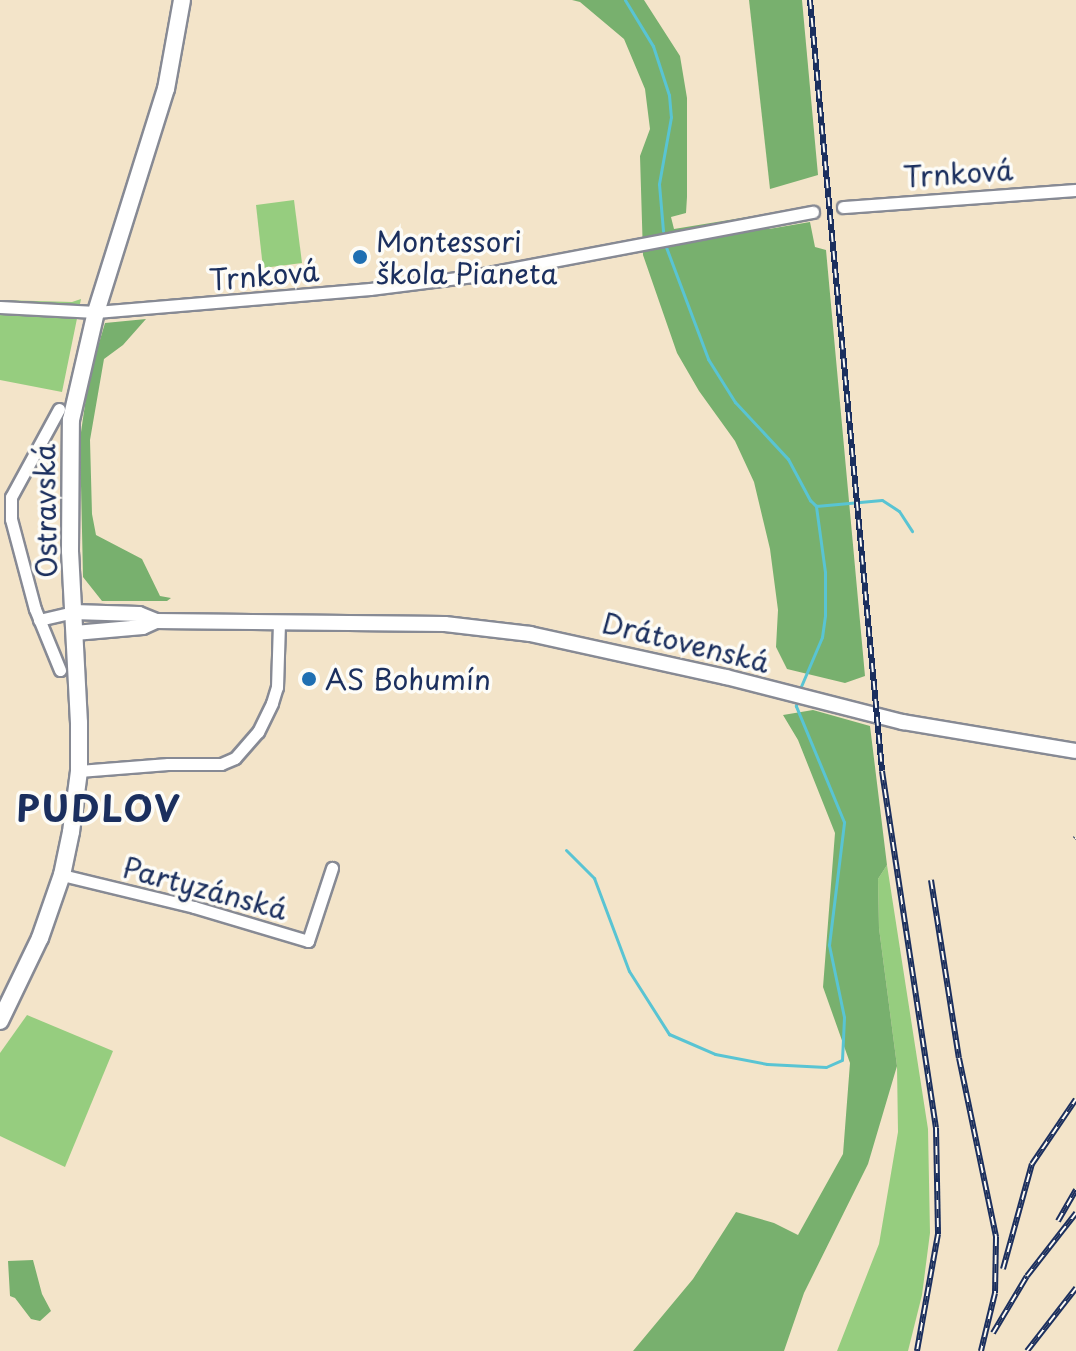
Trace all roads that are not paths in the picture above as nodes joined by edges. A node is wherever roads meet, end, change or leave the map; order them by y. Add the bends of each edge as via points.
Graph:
1 (182, 0) edge
2 (1076, 190) edge
3 (843, 207) dead end
4 (813, 212) dead end
5 (0, 307) edge
6 (96, 312) junction
7 (59, 409) dead end
8 (6, 496) edge
9 (73, 612) junction
10 (39, 620) junction
11 (156, 621) junction
12 (279, 623) junction
13 (75, 633) junction
14 (60, 670) dead end
15 (1076, 751) edge
16 (79, 771) junction
17 (332, 868) dead end
18 (62, 875) junction
19 (0, 1021) edge

1 - 6 main road, Ostravská via 166,89
2 - 3 street, Trnková
4 - 6 street, Trnková via 473,276 323,295
5 - 6 street, Trnková
6 - 9 main road, Ostravská via 71,420
7 - 8 street, Ostravská
8 - 10 street, Ostravská
9 - 10 street
9 - 11 street, Drátovenská via 139,614
9 - 13 main road, Ostravská
10 - 14 street, Ostravská
11 - 12 street, Drátovenská
11 - 13 street, Drátovenská via 143,627
12 - 15 street, Drátovenská via 445,624 530,634 964,735
12 - 16 street via 272,703 258,732 235,758 221,764
13 - 16 main road, Ostravská
16 - 18 main road, Ostravská
17 - 18 street, Partyzánská via 308,941
18 - 19 main road, Ostravská via 30,962

